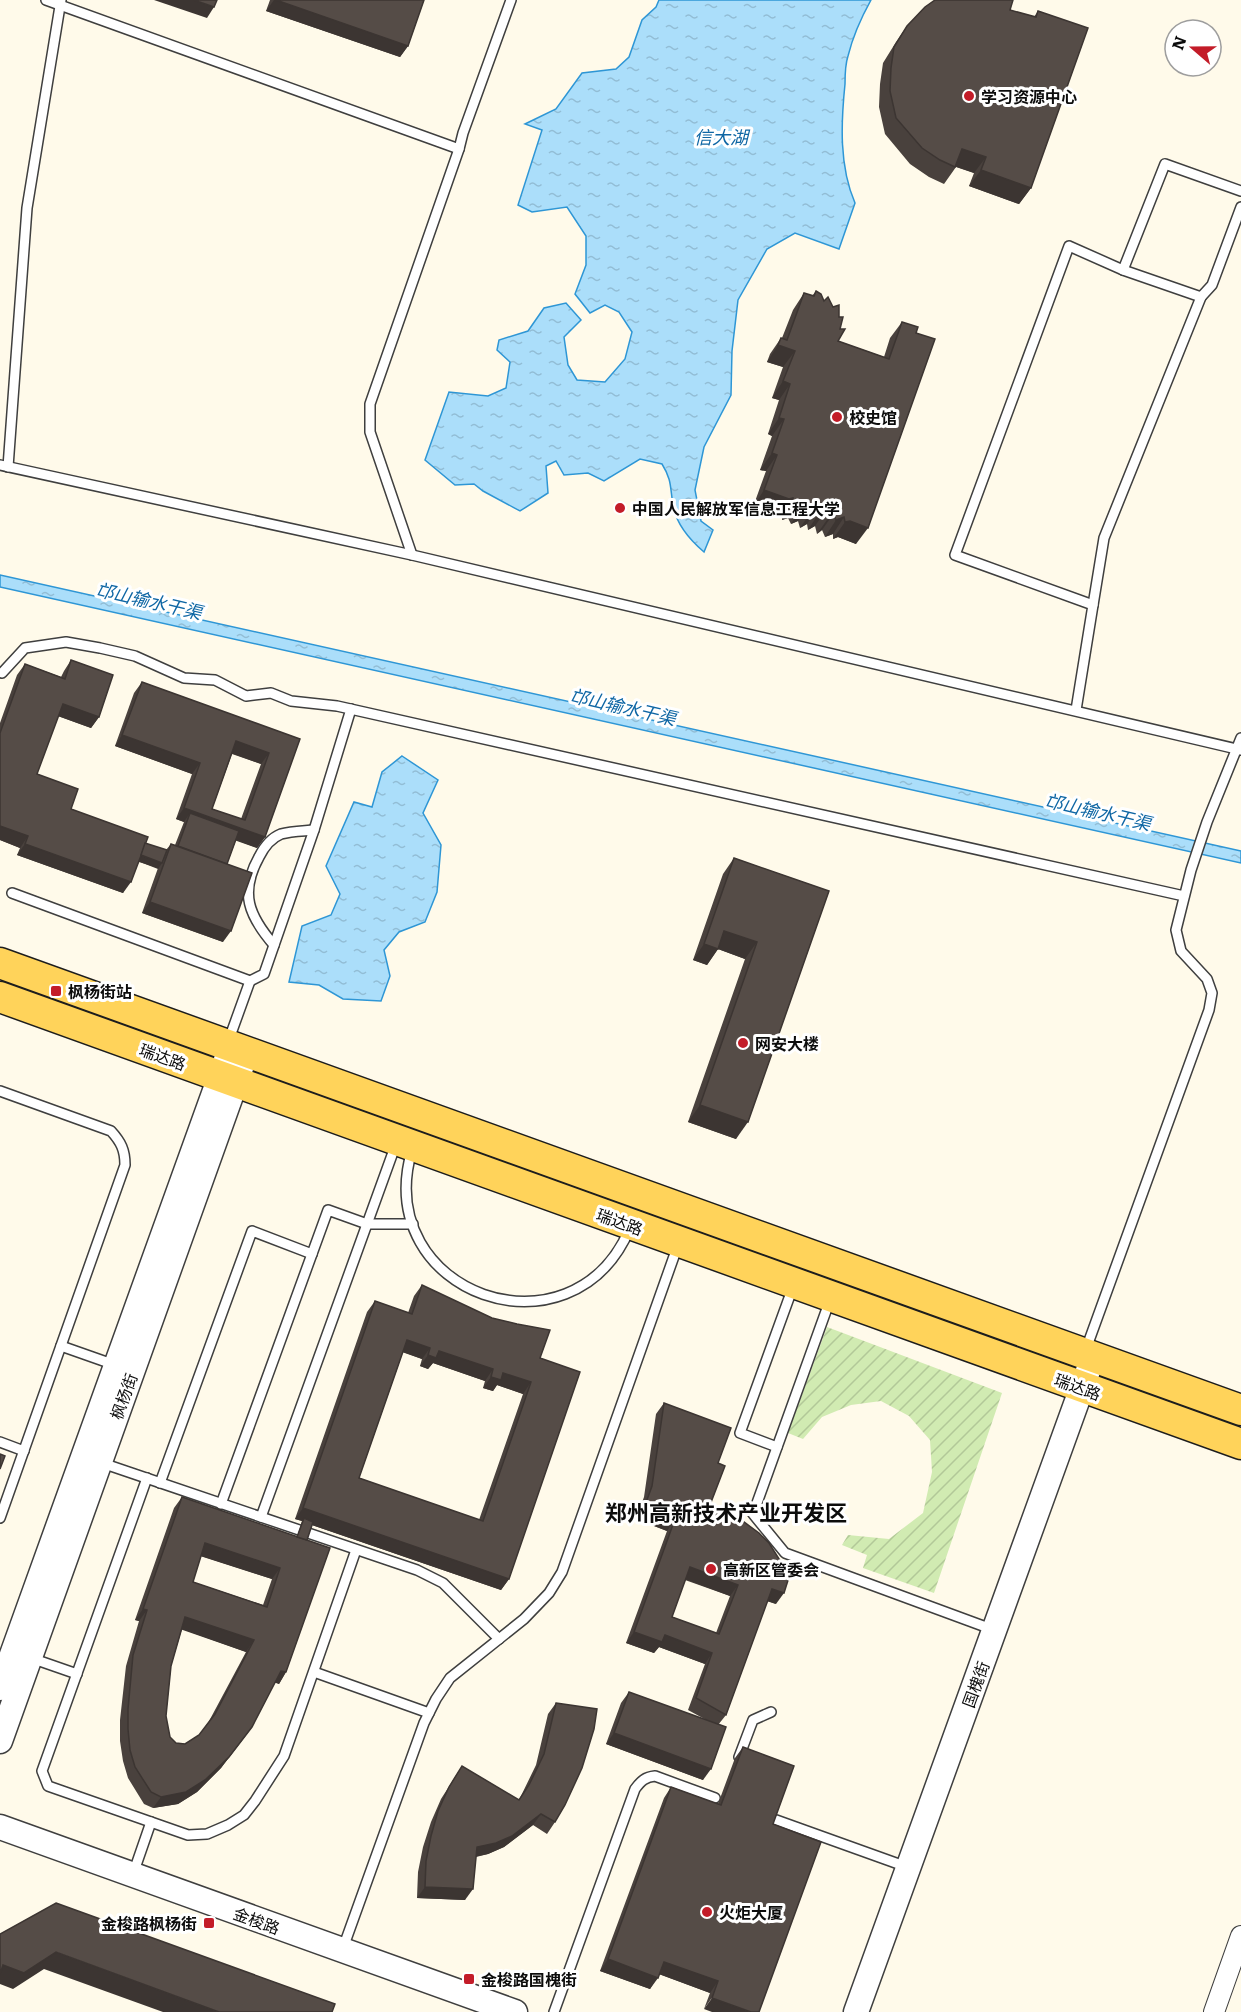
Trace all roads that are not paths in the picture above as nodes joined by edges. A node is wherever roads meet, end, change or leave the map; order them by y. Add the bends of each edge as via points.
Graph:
1 (46, 0) edge
2 (511, 0) edge
3 (60, 2) edge
4 (459, 150) junction
5 (1241, 190) edge
6 (1241, 207) edge
7 (1123, 270) junction
8 (1201, 297) junction
9 (4, 466) edge
10 (412, 555) junction
11 (1093, 605) junction
12 (2, 674) dead end
13 (351, 709) junction
14 (1076, 710) junction
15 (1241, 738) edge
16 (1239, 749) edge
17 (314, 830) junction
18 (12, 893) dead end
19 (1185, 896) junction
20 (274, 945) junction
21 (0, 963) edge
22 (250, 981) junction
23 (0, 997) edge
24 (235, 1048) junction
25 (228, 1079) junction
26 (0, 1091) edge
27 (408, 1144) junction
28 (367, 1224) junction
29 (412, 1224) junction
30 (632, 1224) junction
31 (680, 1242) junction
32 (312, 1254) junction
33 (794, 1284) junction
34 (831, 1297) junction
35 (61, 1346) junction
36 (1088, 1355) junction
37 (116, 1365) junction
38 (1082, 1387) junction
39 (1241, 1410) edge
40 (0, 1442) edge
41 (1241, 1444) edge
42 (777, 1447) junction
43 (24, 1451) junction
44 (100, 1462) junction
45 (147, 1478) junction
46 (160, 1483) junction
47 (221, 1504) junction
48 (261, 1517) junction
49 (0, 1518) edge
50 (356, 1550) junction
51 (994, 1630) junction
52 (499, 1639) junction
53 (30, 1657) junction
54 (314, 1672) junction
55 (77, 1674) junction
56 (0, 1689) edge
57 (771, 1712) dead end
58 (429, 1713) junction
59 (0, 1741) edge
60 (739, 1757) edge
61 (715, 1798) dead end
62 (776, 1820) edge
63 (150, 1822) junction
64 (0, 1827) edge
65 (908, 1868) junction
66 (132, 1875) junction
67 (1241, 1936) edge
68 (342, 1950) junction
69 (515, 2012) edge
70 (554, 2012) edge
71 (856, 2012) edge
72 (1214, 2012) edge

1 - 3 lane
2 - 4 lane
3 - 4 lane
3 - 9 lane via 27,208
4 - 10 lane via 370,404 370,432
5 - 7 lane via 1165,164
6 - 8 lane via 1212,285
7 - 8 lane
7 - 11 lane via 1069,246 955,555
8 - 11 lane via 1104,538
9 - 10 lane
10 - 14 lane
11 - 14 lane
12 - 13 lane via 25,648 66,642 135,656 184,678 215,680 246,696 271,693 291,701
13 - 17 lane
13 - 19 lane
14 - 16 lane
15 - 16 lane
16 - 19 lane via 1207,822
17 - 20 lane
17 - 20 lane via 282,834 271,840 253,867 248,882 252,915
18 - 22 lane
19 - 36 lane via 1176,930 1180,951 1207,979 1212,993 1209,1010
20 - 22 lane via 264,974
21 - 24 main road, 瑞达路
22 - 24 lane
23 - 25 main road, 瑞达路
24 - 25 street, 枫杨街
24 - 36 main road, 瑞达路
25 - 27 main road, 瑞达路
25 - 37 street, 枫杨街
25 - 44 street, 枫杨街
26 - 35 lane via 111,1131 125,1152 125,1165
27 - 28 lane
27 - 29 lane via 406,1180
27 - 30 main road, 瑞达路
28 - 29 lane
28 - 32 lane via 328,1210
28 - 48 lane
29 - 30 lane via 435,1263 459,1284 491,1298 525,1302 559,1296 590,1280 615,1255
30 - 31 main road, 瑞达路
31 - 33 main road, 瑞达路
31 - 52 lane via 562,1572 549,1593
32 - 46 lane via 252,1232
32 - 47 lane
33 - 34 main road, 瑞达路
33 - 42 lane via 740,1433
34 - 38 main road, 瑞达路
34 - 42 lane
35 - 37 lane
35 - 43 lane
36 - 38 street, 国槐街
36 - 39 main road, 瑞达路
37 - 56 street, 枫杨街
38 - 41 main road, 瑞达路
38 - 51 street, 国槐街
40 - 43 lane
42 - 51 lane via 753,1514 785,1553
43 - 49 lane
44 - 45 lane
44 - 53 street, 枫杨街
45 - 46 lane
45 - 55 lane
46 - 47 lane
47 - 48 lane
48 - 50 lane
50 - 52 lane via 443,1583
50 - 54 lane
51 - 65 street, 国槐街
52 - 58 lane via 450,1678
53 - 55 lane
53 - 59 street, 枫杨街
54 - 58 lane
54 - 63 lane via 284,1756 244,1815 207,1834 188,1835
55 - 63 lane via 42,1771 48,1785
57 - 60 lane via 753,1720
58 - 68 lane
61 - 70 lane via 655,1776 640,1782
62 - 65 lane
63 - 66 lane
64 - 66 street, 金梭路
65 - 71 street, 国槐街
66 - 68 street, 金梭路
67 - 72 street
68 - 69 street, 金梭路 via 470,2000

